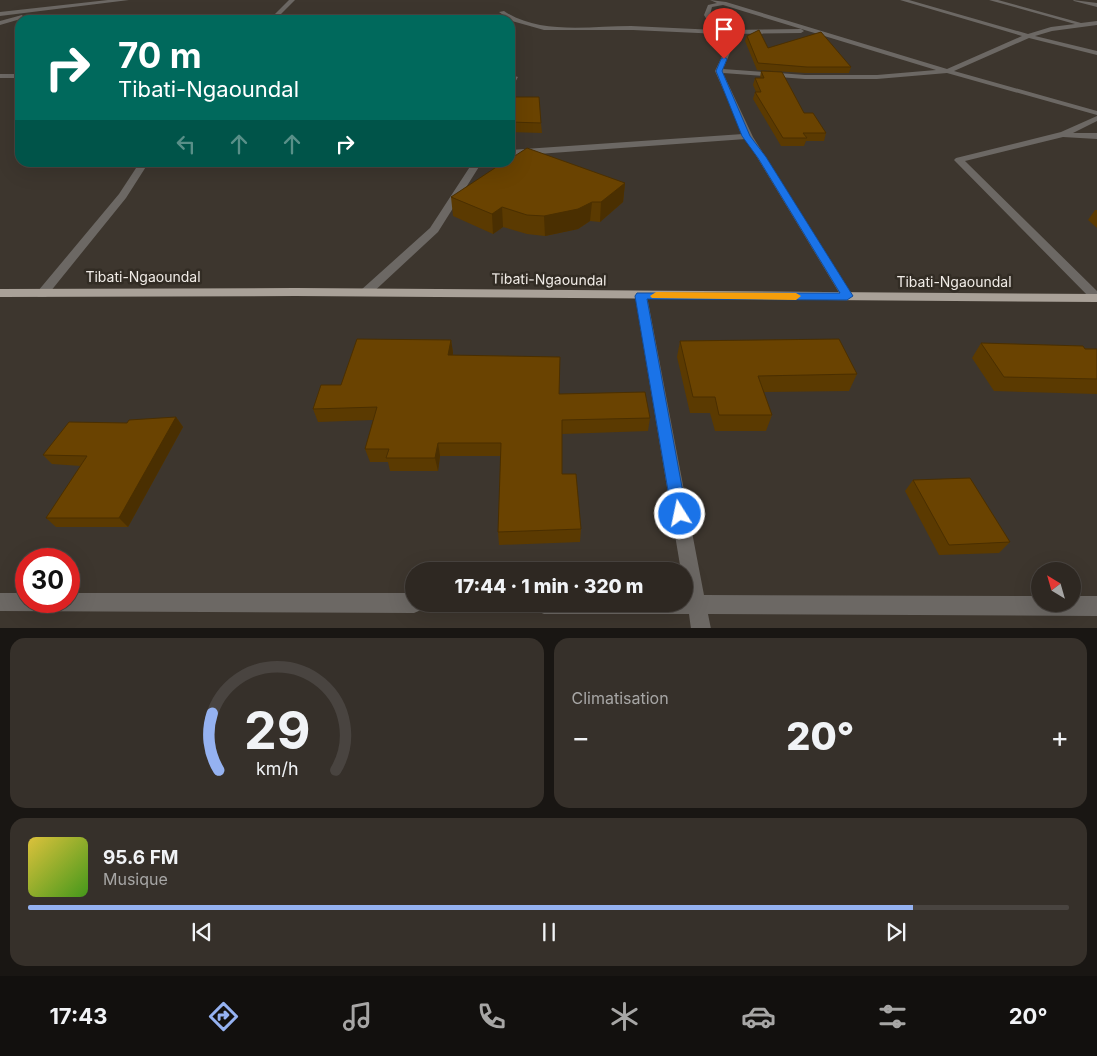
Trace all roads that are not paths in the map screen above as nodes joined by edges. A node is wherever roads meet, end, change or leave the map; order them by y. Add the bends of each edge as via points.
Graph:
1 (126, 0) edge
2 (292, 0) edge
3 (713, 0) edge
4 (733, 0) edge
5 (903, 0) edge
6 (992, 0) edge
7 (1076, 0) edge
8 (723, 3) junction
9 (1097, 5) edge
10 (50, 7) junction
11 (502, 12) dead end
12 (0, 14) edge
13 (35, 15) edge
14 (277, 15) edge
15 (506, 15) edge
16 (762, 15) junction
17 (15, 20) edge
18 (515, 20) edge
19 (0, 23) edge
20 (1097, 23) edge
21 (1082, 25) junction
22 (767, 31) junction
23 (814, 31) junction
24 (722, 32) junction
25 (1028, 36) junction
26 (1097, 53) edge
27 (719, 71) junction
28 (946, 71) junction
29 (0, 76) edge
30 (15, 76) edge
31 (1097, 113) edge
32 (1097, 118) edge
33 (1064, 134) junction
34 (746, 136) junction
35 (1097, 136) edge
36 (515, 153) edge
37 (142, 167) edge
38 (475, 167) edge
39 (0, 293) edge
40 (365, 293) junction
41 (42, 294) junction
42 (640, 296) junction
43 (847, 296) junction
44 (1097, 298) edge
45 (0, 602) edge
46 (405, 603) edge
47 (696, 604) junction
48 (1097, 606) edge
49 (701, 628) edge

1 - 10 street
2 - 14 street
3 - 8 street
4 - 8 street
5 - 25 street
6 - 21 street
7 - 9 street
8 - 16 street
8 - 24 street via 710,6 707,15
10 - 12 street
10 - 13 street
11 - 15 street
16 - 22 street
16 - 23 street
17 - 19 street
18 - 24 street via 544,28
20 - 21 street
21 - 25 street
22 - 23 street
22 - 24 street
23 - 28 street
24 - 27 street via 729,48
25 - 26 street
25 - 28 street
27 - 28 street via 805,77 877,77
27 - 34 street
28 - 31 street
29 - 30 street
32 - 33 street
33 - 35 street
33 - 44 street via 960,160
34 - 36 street
34 - 43 street
37 - 41 street
38 - 40 street via 434,230
39 - 41 highway, Tibati-Ngaoundal
40 - 41 highway, Tibati-Ngaoundal
40 - 42 highway, Tibati-Ngaoundal
42 - 43 highway, Tibati-Ngaoundal
42 - 47 street
43 - 44 highway, Tibati-Ngaoundal
45 - 46 street
47 - 48 street
47 - 49 street

